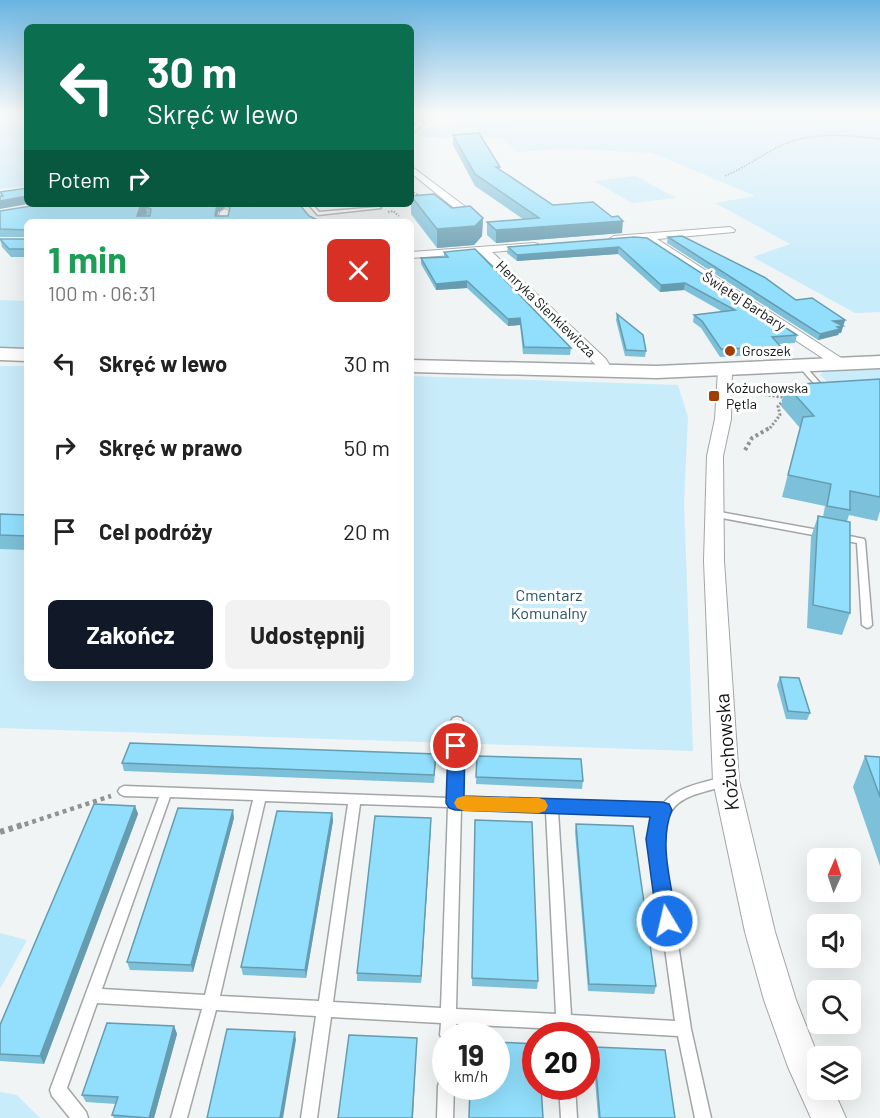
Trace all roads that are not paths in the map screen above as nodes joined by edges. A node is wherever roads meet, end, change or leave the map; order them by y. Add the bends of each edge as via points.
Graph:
1 (414, 171) edge
2 (312, 207) edge
3 (379, 208) dead end
4 (463, 210) edge
5 (730, 230) dead end
6 (647, 237) junction
7 (600, 240) edge
8 (542, 245) edge
9 (483, 250) junction
10 (414, 255) edge
11 (0, 354) edge
12 (24, 355) edge
13 (880, 362) edge
14 (841, 364) junction
15 (414, 366) edge
16 (802, 367) junction
17 (606, 371) junction
18 (725, 380) junction
19 (832, 390) edge
20 (714, 514) junction
21 (867, 625) dead end
22 (457, 721) dead end
23 (726, 781) junction
24 (124, 791) road end
25 (166, 793) junction
26 (260, 796) junction
27 (355, 800) junction
28 (455, 803) junction
29 (552, 806) junction
30 (662, 810) junction
31 (92, 996) junction
32 (210, 1002) junction
33 (325, 1009) junction
34 (448, 1016) junction
35 (448, 1022) edge
36 (564, 1022) edge
37 (522, 1024) edge
38 (600, 1029) edge
39 (684, 1029) junction
40 (446, 1100) edge
41 (568, 1100) edge
42 (80, 1118) edge
43 (179, 1118) edge
44 (309, 1118) edge
45 (445, 1118) edge
46 (569, 1118) edge
47 (703, 1118) edge
48 (829, 1118) edge

1 - 4 street
2 - 3 lane via 318,214
5 - 6 street
6 - 7 street
6 - 14 street, Świętej Barbary
8 - 9 street
9 - 10 street
9 - 17 street, Henryka Sienkiewicza
11 - 12 main road
13 - 14 main road
14 - 16 main road
15 - 17 main road
16 - 18 main road
16 - 19 lane via 818,384
17 - 18 main road
18 - 20 street, Kożuchowska via 723,419 715,456
20 - 21 lane via 861,541
20 - 23 street, Kożuchowska
22 - 28 lane
23 - 30 lane via 678,797
23 - 48 street, Kożuchowska via 760,932 780,1000
24 - 25 lane
25 - 26 lane
25 - 31 lane
26 - 27 lane
26 - 32 lane
27 - 28 lane
27 - 33 lane
28 - 29 lane
28 - 34 lane
29 - 30 lane
29 - 36 lane
30 - 39 lane via 657,824 657,856
31 - 32 lane
31 - 42 lane via 58,1090
32 - 33 lane
32 - 43 lane
33 - 34 lane
33 - 44 lane
34 - 35 lane
34 - 37 lane
38 - 39 lane
39 - 47 lane
40 - 45 lane
41 - 46 lane

